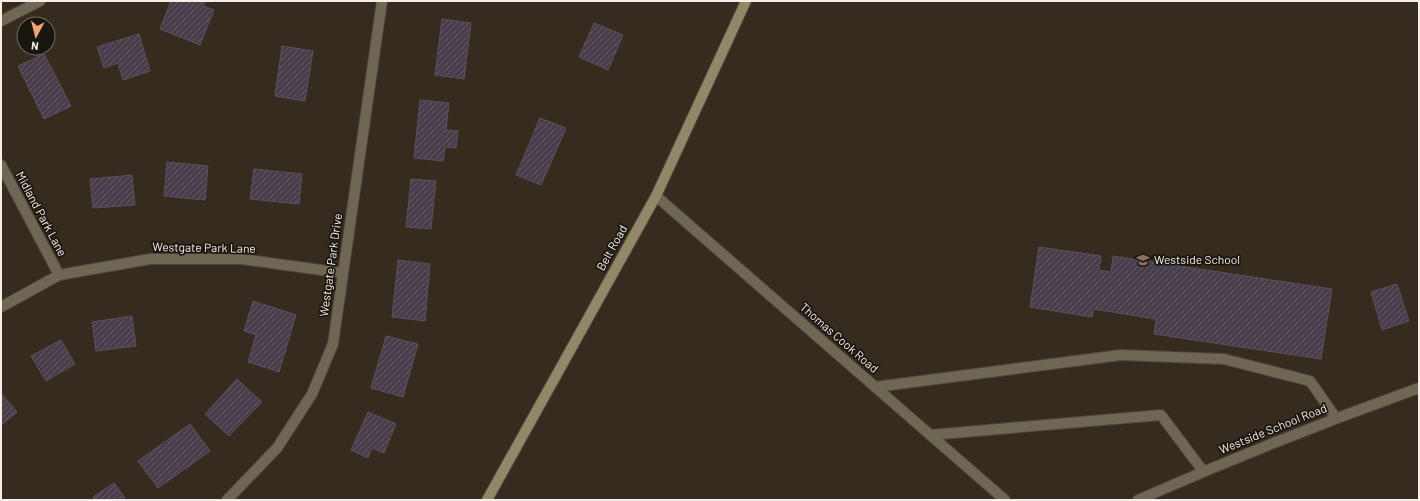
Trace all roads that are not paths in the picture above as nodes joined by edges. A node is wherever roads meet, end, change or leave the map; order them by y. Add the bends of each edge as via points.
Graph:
1 (40, 1) edge
2 (382, 1) edge
3 (746, 1) edge
4 (1, 20) edge
5 (1, 165) edge
6 (656, 196) junction
7 (343, 273) junction
8 (59, 275) junction
9 (1, 307) edge
10 (875, 387) junction
11 (1419, 388) edge
12 (1336, 418) junction
13 (930, 435) junction
14 (1203, 471) junction
15 (227, 500) edge
16 (487, 500) edge
17 (1005, 500) edge
18 (1138, 500) edge

1 - 4 street
2 - 7 street, Westgate Park Drive
3 - 6 street, Belt Road
5 - 8 street, Midland Park Lane
6 - 10 street, Thomas Cook Road
6 - 16 street, Belt Road
7 - 8 street, Westgate Park Lane via 241,259 150,259
7 - 15 street, Westgate Park Drive via 332,344 312,394 277,448
8 - 9 street, Westgate Park Lane
10 - 12 street via 1122,355 1224,359 1310,381
10 - 13 street, Thomas Cook Road
11 - 12 street, Westside School Road
12 - 14 street, Westside School Road
13 - 14 street via 1161,414
13 - 17 street, Thomas Cook Road
14 - 18 street, Westside School Road

